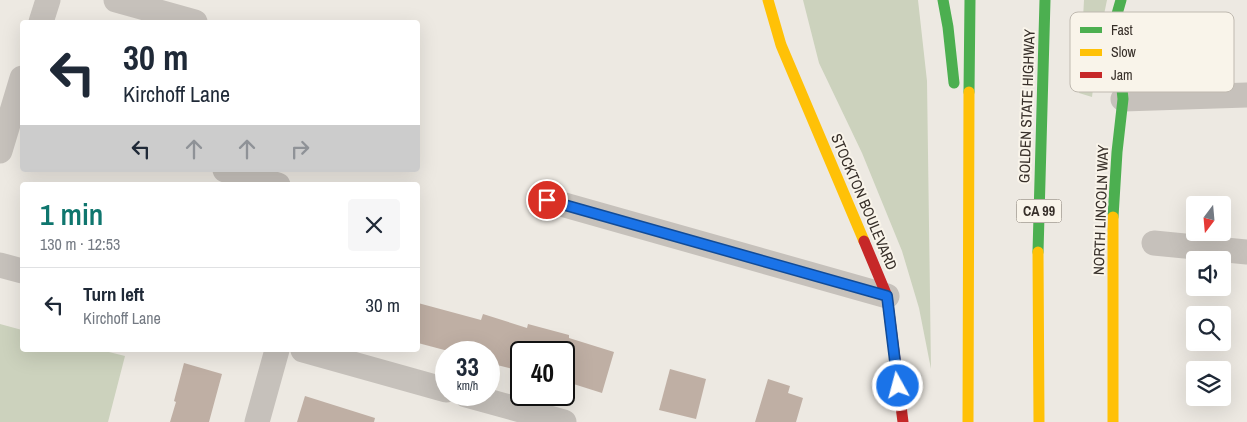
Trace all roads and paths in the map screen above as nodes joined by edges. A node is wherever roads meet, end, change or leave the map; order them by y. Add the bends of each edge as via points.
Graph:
1 (48, 0) edge
2 (116, 0) edge
3 (768, 0) edge
4 (943, 0) edge
5 (970, 0) edge
6 (1045, 0) edge
7 (42, 20) edge
8 (188, 20) edge
9 (20, 84) edge
10 (1122, 92) edge
11 (955, 94) dead end
12 (1247, 95) edge
13 (1123, 99) junction
14 (11, 110) edge
15 (958, 113) dead end
16 (0, 151) edge
17 (232, 172) edge
18 (267, 182) edge
19 (547, 200) dead end
20 (968, 210) junction
21 (1154, 243) dead end
22 (1247, 252) edge
23 (0, 264) edge
24 (20, 270) edge
25 (887, 296) junction
26 (276, 352) edge
27 (310, 352) edge
28 (435, 387) edge
29 (500, 404) edge
30 (257, 422) edge
31 (564, 422) edge
32 (903, 422) edge
33 (968, 422) edge
34 (1039, 422) edge
35 (1112, 422) edge

1 - 7 street
2 - 8 street
3 - 25 main road, STOCKTON BOULEVARD via 781,45
4 - 11 main road
5 - 20 main road
6 - 34 main road, GOLDEN STATE HIGHWAY / CA 99 via 1038,226
9 - 14 street
10 - 13 main road, NORTH LINCOLN WAY
12 - 13 street
13 - 35 main road, NORTH LINCOLN WAY via 1113,221
14 - 16 street
15 - 20 main road
17 - 18 street
19 - 25 street
20 - 33 main road
21 - 22 street
23 - 24 street
25 - 32 main road, STOCKTON BOULEVARD
26 - 30 street
27 - 28 street
29 - 31 street

